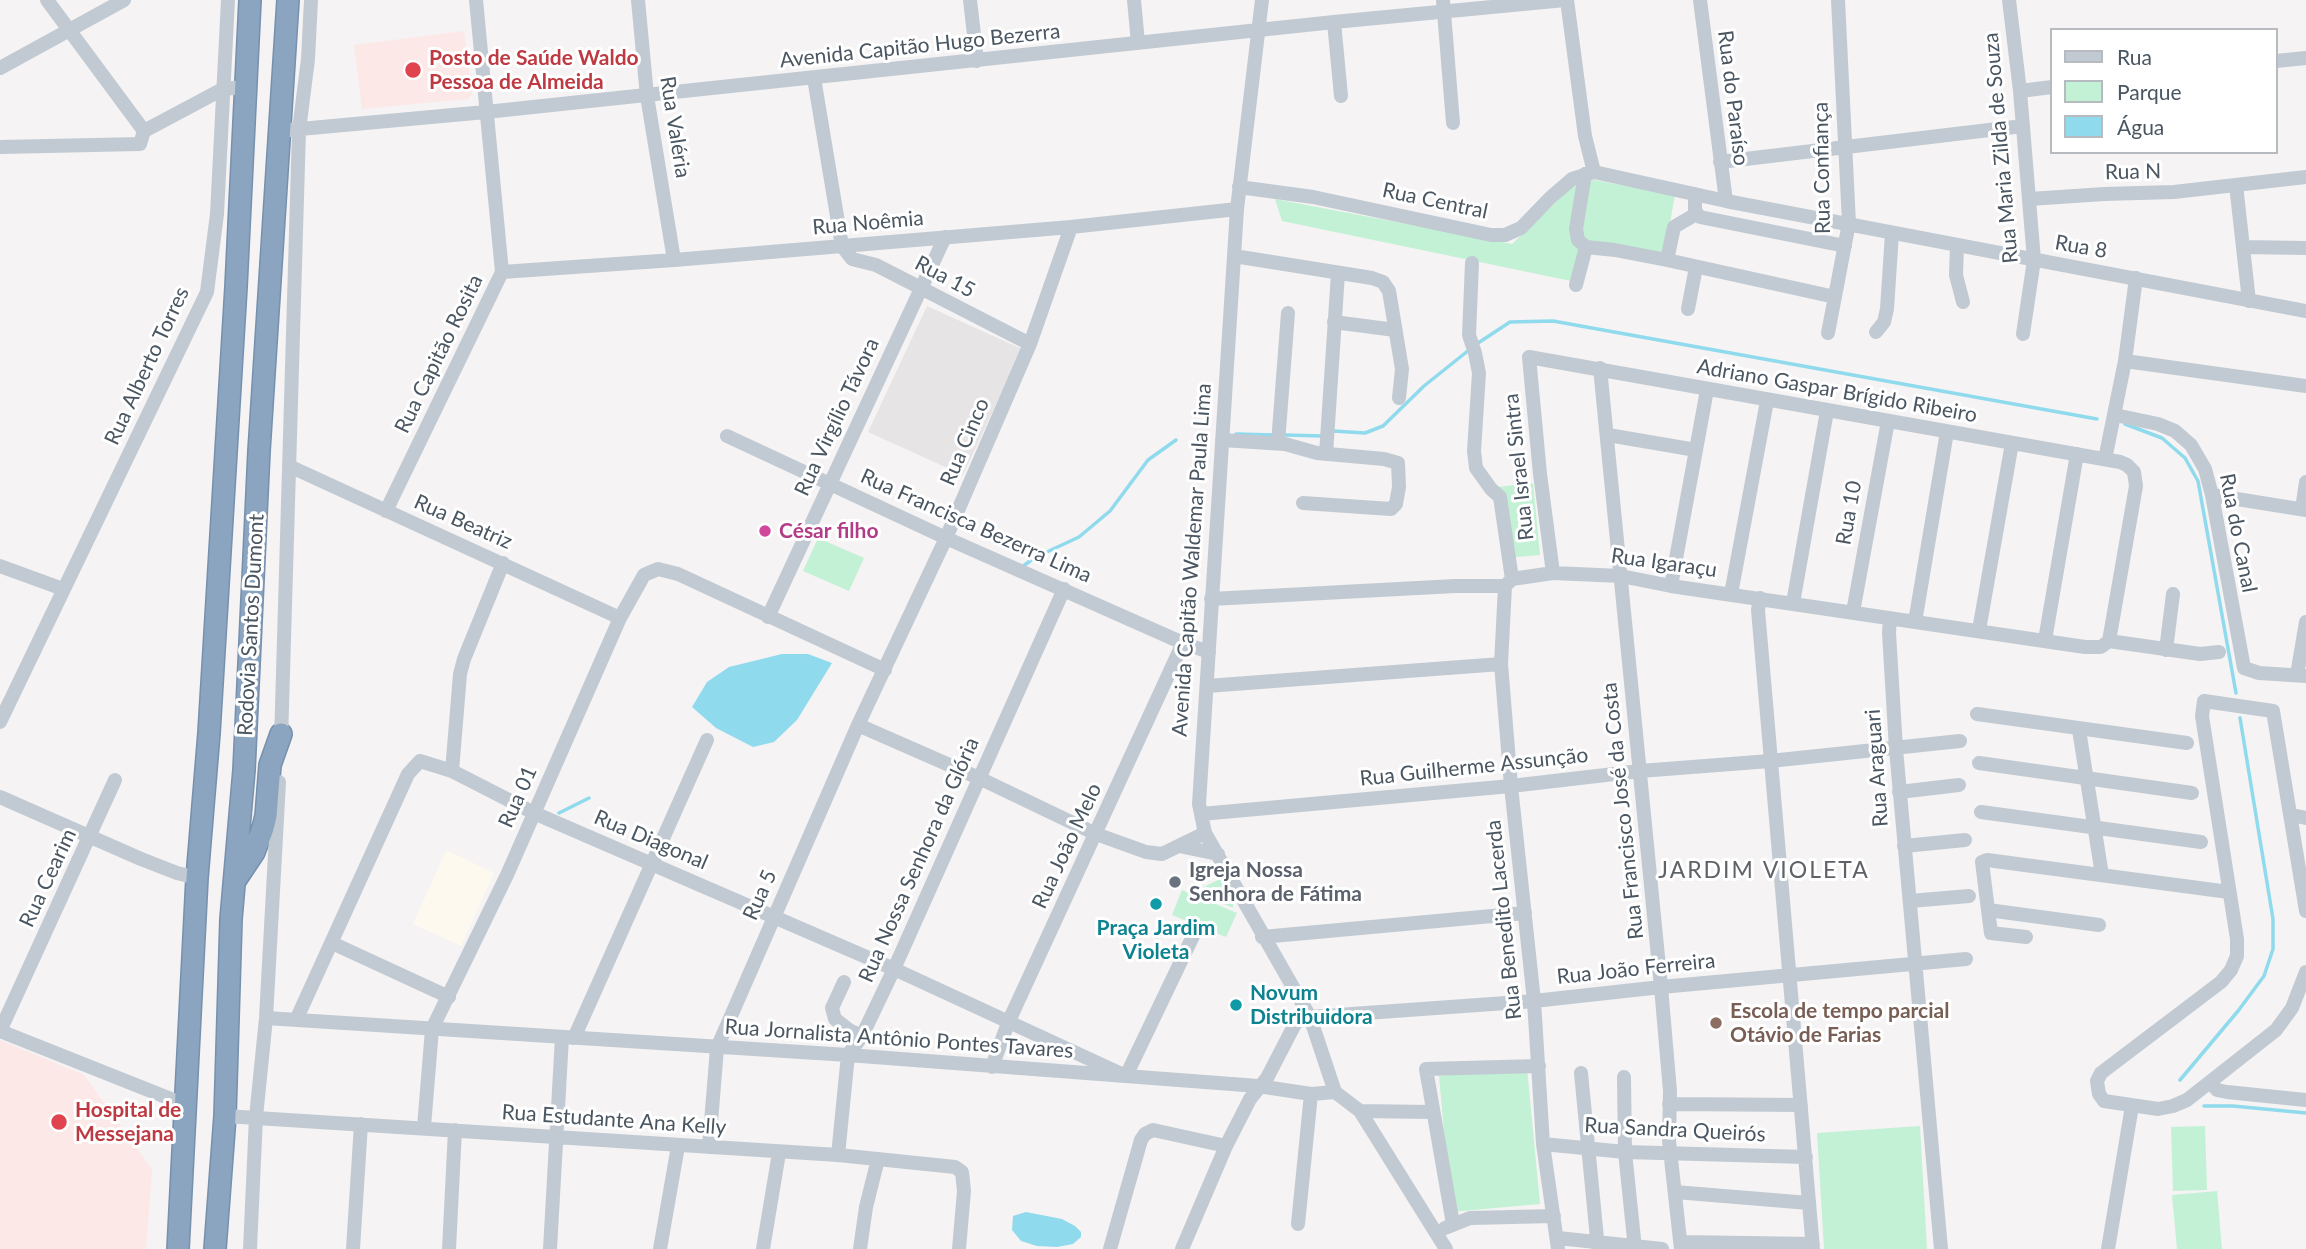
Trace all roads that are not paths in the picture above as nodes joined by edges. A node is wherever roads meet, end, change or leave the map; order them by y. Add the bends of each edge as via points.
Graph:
1 (47, 0) edge
2 (124, 0) edge
3 (228, 0) edge
4 (250, 0) edge
5 (288, 0) edge
6 (311, 0) edge
7 (475, 0) edge
8 (638, 0) edge
9 (970, 0) edge
10 (1134, 0) edge
11 (1262, 0) edge
12 (1566, 0) edge
13 (1700, 0) edge
14 (1838, 0) edge
15 (2009, 0) edge
16 (1443, 5) edge
17 (1334, 22) junction
18 (1259, 30) junction
19 (68, 31) junction
20 (1138, 43) junction
21 (2306, 58) edge
22 (977, 61) junction
23 (2278, 61) edge
24 (0, 68) edge
25 (814, 78) junction
26 (245, 87) junction
27 (2050, 87) edge
28 (223, 89) junction
29 (2020, 91) junction
30 (647, 96) junction
31 (1341, 96) dead end
32 (486, 112) junction
33 (1453, 123) dead end
34 (2023, 126) junction
35 (289, 130) junction
36 (144, 131) junction
37 (1844, 146) junction
38 (0, 147) edge
39 (1720, 162) junction
40 (1589, 173) junction
41 (2306, 177) edge
42 (2236, 185) junction
43 (1239, 187) junction
44 (1695, 194) junction
45 (2030, 199) junction
46 (1726, 201) junction
47 (1237, 209) junction
48 (1696, 214) junction
49 (1849, 223) junction
50 (1071, 227) junction
51 (1892, 233) junction
52 (946, 237) junction
53 (1957, 245) junction
54 (842, 246) junction
55 (1845, 246) junction
56 (1586, 247) junction
57 (2243, 247) junction
58 (2306, 248) edge
59 (1234, 256) junction
60 (674, 260) junction
61 (1667, 260) junction
62 (2034, 260) junction
63 (1472, 263) dead end
64 (1696, 267) junction
65 (502, 272) junction
66 (1338, 273) junction
67 (2136, 278) junction
68 (1576, 285) dead end
69 (921, 289) junction
70 (1835, 297) junction
71 (2249, 301) junction
72 (1963, 302) dead end
73 (1688, 309) dead end
74 (2306, 311) edge
75 (1288, 313) dead end
76 (1334, 322) junction
77 (1395, 330) junction
78 (1828, 332) dead end
79 (1876, 332) dead end
80 (2023, 334) dead end
81 (1030, 344) junction
82 (1529, 356) joint
83 (2125, 361) junction
84 (1600, 368) junction
85 (2306, 386) edge
86 (1707, 390) junction
87 (1399, 398) dead end
88 (1767, 401) junction
89 (1827, 411) junction
90 (2115, 415) junction
91 (1888, 421) junction
92 (1947, 432) junction
93 (1608, 435) junction
94 (727, 436) dead end
95 (1222, 440) junction
96 (1278, 443) junction
97 (2012, 443) junction
98 (1696, 450) junction
99 (1326, 454) junction
100 (2077, 454) junction
101 (2105, 459) junction
102 (289, 466) junction
103 (829, 482) junction
104 (2306, 482) edge
105 (2212, 495) junction
106 (1303, 503) dead end
107 (2304, 510) edge
108 (386, 512) junction
109 (946, 538) junction
110 (503, 563) junction
111 (0, 566) edge
112 (1553, 573) junction
113 (1621, 576) junction
114 (1509, 583) junction
115 (1671, 586) junction
116 (63, 589) junction
117 (1064, 589) junction
118 (1731, 594) junction
119 (2173, 594) dead end
120 (1760, 598) junction
121 (1211, 600) junction
122 (1793, 603) junction
123 (1853, 612) junction
124 (768, 617) junction
125 (620, 618) junction
126 (1890, 618) junction
127 (1915, 622) junction
128 (2306, 622) edge
129 (1979, 630) junction
130 (2045, 640) junction
131 (2109, 641) junction
132 (1183, 643) junction
133 (2166, 650) junction
134 (1209, 652) junction
135 (2219, 652) dead end
136 (1502, 664) junction
137 (884, 670) junction
138 (2302, 675) edge
139 (1207, 687) junction
140 (1977, 714) dead end
141 (2, 715) edge
142 (858, 725) junction
143 (2079, 730) junction
144 (281, 734) junction
145 (708, 740) dead end
146 (1960, 741) dead end
147 (2187, 743) dead end
148 (1896, 749) junction
149 (1770, 761) junction
150 (1979, 763) dead end
151 (452, 771) junction
152 (1640, 771) junction
153 (979, 778) junction
154 (2087, 779) junction
155 (115, 780) dead end
156 (1959, 785) dead end
157 (1511, 786) junction
158 (1899, 792) junction
159 (2192, 793) dead end
160 (0, 797) edge
161 (1981, 812) dead end
162 (534, 813) junction
163 (1201, 814) junction
164 (2291, 815) junction
165 (2306, 818) edge
166 (2095, 828) junction
167 (1205, 833) junction
168 (1096, 834) junction
169 (90, 836) junction
170 (1965, 840) dead end
171 (2201, 842) dead end
172 (1179, 846) junction
173 (1904, 846) junction
174 (1218, 854) junction
175 (653, 864) junction
176 (2102, 875) junction
177 (197, 878) junction
178 (234, 880) junction
179 (2230, 892) junction
180 (1969, 896) dead end
181 (1910, 901) junction
182 (1988, 910) junction
183 (2306, 911) edge
184 (1525, 913) junction
185 (773, 917) junction
186 (2099, 925) dead end
187 (1194, 934) dead end
188 (1262, 937) junction
189 (2026, 937) dead end
190 (332, 943) junction
191 (1966, 958) dead end
192 (1916, 962) junction
193 (894, 969) junction
194 (2306, 972) edge
195 (1788, 975) junction
196 (844, 982) dead end
197 (1661, 986) junction
198 (449, 998) junction
199 (1534, 1001) junction
200 (267, 1017) junction
201 (1310, 1017) junction
202 (297, 1018) junction
203 (1008, 1023) junction
204 (432, 1029) junction
205 (0, 1031) edge
206 (862, 1036) junction
207 (568, 1037) junction
208 (717, 1048) junction
209 (848, 1055) junction
210 (1539, 1066) junction
211 (992, 1067) junction
212 (1581, 1073) dead end
213 (1126, 1076) junction
214 (1624, 1077) dead end
215 (2210, 1082) junction
216 (1258, 1086) junction
217 (1335, 1092) junction
218 (1311, 1094) junction
219 (2306, 1100) edge
220 (1669, 1104) junction
221 (186, 1105) junction
222 (1801, 1105) junction
223 (2132, 1106) junction
224 (1360, 1111) junction
225 (1432, 1112) junction
226 (225, 1116) junction
227 (256, 1117) junction
228 (360, 1125) junction
229 (424, 1127) junction
230 (455, 1130) junction
231 (557, 1136) junction
232 (1543, 1144) junction
233 (678, 1146) junction
234 (1226, 1146) junction
235 (709, 1147) junction
236 (1588, 1148) junction
237 (1625, 1152) junction
238 (779, 1153) junction
239 (1671, 1153) junction
240 (838, 1155) junction
241 (1806, 1157) junction
242 (878, 1159) junction
243 (1675, 1192) junction
244 (1809, 1203) junction
245 (1553, 1216) junction
246 (1298, 1224) dead end
247 (1453, 1224) junction
248 (1436, 1233) junction
249 (1558, 1243) edge
250 (1598, 1245) edge
251 (1681, 1246) edge
252 (1813, 1247) edge
253 (1635, 1248) edge
254 (178, 1249) edge
255 (215, 1249) edge
256 (250, 1249) edge
257 (353, 1249) edge
258 (449, 1249) edge
259 (550, 1249) edge
260 (660, 1249) edge
261 (763, 1249) edge
262 (860, 1249) edge
263 (959, 1249) edge
264 (1111, 1249) edge
265 (1182, 1249) edge
266 (1446, 1249) edge
267 (1662, 1249) edge
268 (1941, 1249) edge
269 (2108, 1249) edge

1 - 19 street
2 - 19 street
3 - 28 street, Rua Alberto Torres
4 - 26 highway, Rodovia Santos Dumont
5 - 35 highway, Rodovia Santos Dumont
6 - 35 street via 308,59
7 - 32 street, Rua Capitão Rosita
8 - 30 street, Rua Valéria
9 - 22 street
10 - 20 street
11 - 18 street, Avenida Capitão Waldemar Paula Lima
12 - 16 street, Avenida Capitão Hugo Bezerra
12 - 40 street
13 - 39 street, Rua do Paraíso
14 - 37 street, Rua Confiança
15 - 29 street, Rua Maria Zilda de Souza
16 - 17 street, Avenida Capitão Hugo Bezerra
16 - 33 street
17 - 18 street, Avenida Capitão Hugo Bezerra
17 - 31 street
18 - 20 street, Avenida Capitão Hugo Bezerra
18 - 43 street, Avenida Capitão Waldemar Paula Lima
19 - 24 street
19 - 36 street
20 - 22 street, Avenida Capitão Hugo Bezerra
21 - 23 street
22 - 25 street, Avenida Capitão Hugo Bezerra
25 - 30 street, Avenida Capitão Hugo Bezerra
25 - 54 street
26 - 28 street
26 - 177 highway, Rodovia Santos Dumont via 235,314
27 - 29 street
28 - 36 street
28 - 116 street, Rua Alberto Torres via 217,214 206,292
29 - 34 street, Rua Maria Zilda de Souza
30 - 32 street, Avenida Capitão Hugo Bezerra
30 - 60 street, Rua Valéria
32 - 35 street, Avenida Capitão Hugo Bezerra
32 - 65 street, Rua Capitão Rosita
34 - 37 street
34 - 45 street, Rua Maria Zilda de Souza
35 - 102 street
35 - 178 highway, Rodovia Santos Dumont via 259,451 244,770
36 - 38 street via 140,144
37 - 39 street
37 - 49 street, Rua Confiança
39 - 46 street, Rua do Paraíso
40 - 43 street, Rua Central via 1564,185 1521,228 1505,235
40 - 44 street
40 - 56 street via 1576,229 1578,240
41 - 42 street, Rua N
42 - 45 street, Rua N
42 - 57 street
43 - 47 street, Avenida Capitão Waldemar Paula Lima
44 - 46 street
44 - 48 street
45 - 62 street, Rua Maria Zilda de Souza
46 - 49 street
47 - 50 street, Rua Noêmia
47 - 59 street, Avenida Capitão Waldemar Paula Lima
48 - 55 street
48 - 61 street via 1674,227
49 - 51 street, Rua 8
49 - 55 street, Rua Confiança
50 - 52 street, Rua Noêmia
50 - 81 street, Rua Cinco
51 - 53 street, Rua 8
51 - 79 street via 1887,309
52 - 54 street, Rua Noêmia
52 - 69 street, Rua Virgílio Távora
53 - 62 street, Rua 8
53 - 72 street via 1956,275
54 - 60 street, Rua Noêmia
54 - 69 street, Rua 15 via 852,259 876,265
55 - 70 street, Rua Confiança
56 - 61 street
56 - 68 street
57 - 58 street
57 - 71 street
59 - 66 street
59 - 95 street, Avenida Capitão Waldemar Paula Lima
60 - 65 street, Rua Noêmia
61 - 64 street
62 - 67 street, Rua 8
62 - 80 street, Rua Maria Zilda de Souza
63 - 114 street, Rua Benedito Lacerda via 1469,335 1479,373 1476,468 1500,497
64 - 70 street
64 - 73 street
65 - 108 street, Rua Capitão Rosita
66 - 76 street
66 - 77 street via 1386,285
67 - 71 street, Rua 8
67 - 83 street
69 - 81 street, Rua 15
69 - 103 street, Rua Virgílio Távora
70 - 78 street, Rua Confiança
71 - 74 street, Rua 8
75 - 96 street
76 - 77 street
76 - 99 street
77 - 87 street via 1402,369
81 - 109 street, Rua Cinco
82 - 84 street, Adriano Gaspar Brígido Ribeiro
82 - 112 street, Rua Israel Sintra
83 - 85 street
83 - 90 street
84 - 86 street, Adriano Gaspar Brígido Ribeiro
84 - 93 street, Rua Francisco José da Costa
86 - 88 street, Adriano Gaspar Brígido Ribeiro
86 - 98 street
88 - 89 street, Adriano Gaspar Brígido Ribeiro
88 - 118 street
89 - 91 street, Adriano Gaspar Brígido Ribeiro
89 - 122 street
90 - 101 street
90 - 105 street, Rua do Canal via 2175,431 2205,469
91 - 92 street, Adriano Gaspar Brígido Ribeiro
91 - 123 street, Rua 10
92 - 97 street, Adriano Gaspar Brígido Ribeiro
92 - 127 street
93 - 98 street
93 - 113 street, Rua Francisco José da Costa
94 - 103 street, Rua Francisca Bezerra Lima
95 - 96 street
95 - 121 street, Avenida Capitão Waldemar Paula Lima
96 - 99 street
97 - 100 street, Adriano Gaspar Brígido Ribeiro
97 - 129 street
98 - 115 street
99 - 106 street via 1398,463 1395,507
100 - 101 street, Adriano Gaspar Brígido Ribeiro
100 - 130 street
101 - 131 street, Adriano Gaspar Brígido Ribeiro via 2134,472 2136,486
102 - 108 street, Rua Beatriz
102 - 144 street
103 - 109 street, Rua Francisca Bezerra Lima
103 - 124 street, Rua Virgílio Távora
104 - 107 street
105 - 107 street
105 - 138 street, Rua do Canal via 2241,664 2247,671
108 - 110 street, Rua Beatriz
109 - 117 street, Rua Francisca Bezerra Lima
109 - 137 street, Rua Cinco
110 - 125 street, Rua Beatriz
110 - 151 street via 460,674
111 - 116 street
112 - 113 street, Rua Igaraçu
112 - 114 street, Rua Igaraçu
113 - 115 street, Rua Igaraçu
113 - 152 street, Rua Francisco José da Costa
114 - 121 street, Rua Igaraçu
114 - 136 street, Rua Benedito Lacerda
115 - 118 street, Rua Igaraçu
116 - 141 street, Rua Alberto Torres
117 - 132 street, Rua Francisca Bezerra Lima
117 - 153 street, Rua Nossa Senhora da Glória
118 - 120 street, Rua Igaraçu
119 - 133 street
120 - 122 street, Rua Igaraçu
120 - 149 street
121 - 134 street, Avenida Capitão Waldemar Paula Lima
122 - 123 street, Rua Igaraçu
123 - 126 street, Rua Igaraçu
124 - 125 street, Rua 01 via 667,570 651,571 640,581
124 - 137 street
125 - 162 street, Rua 01
126 - 127 street, Rua Igaraçu
126 - 148 street, Rua Araguari
127 - 129 street, Rua Igaraçu
128 - 138 street
129 - 130 street, Rua Igaraçu
130 - 131 street, Rua Igaraçu via 2095,648
131 - 133 street, Rua Igaraçu
132 - 134 street, Rua Francisca Bezerra Lima
132 - 168 street, Rua João Melo
133 - 135 street, Rua Igaraçu
134 - 139 street, Avenida Capitão Waldemar Paula Lima
136 - 139 street
136 - 157 street, Rua Benedito Lacerda
137 - 142 street, Rua 5
139 - 163 street, Avenida Capitão Waldemar Paula Lima via 1198,797
140 - 143 street
142 - 153 street
142 - 185 street, Rua 5
143 - 147 street
143 - 154 street
144 - 178 highway via 270,765 267,816 254,852
144 - 200 street
145 - 175 street
146 - 148 street, Rua Guilherme Assunção
148 - 149 street, Rua Guilherme Assunção
148 - 158 street, Rua Araguari
149 - 152 street, Rua Guilherme Assunção
149 - 195 street
150 - 154 street
151 - 162 street, Rua Diagonal
151 - 190 street, Rua Diagonal via 420,761 411,769
152 - 157 street, Rua Guilherme Assunção
152 - 197 street, Rua Francisco José da Costa
153 - 168 street
153 - 193 street, Rua Nossa Senhora da Glória
154 - 159 street
154 - 166 street
155 - 169 street, Rua Cearim
156 - 158 street
157 - 163 street, Rua Guilherme Assunção
157 - 184 street, Rua Benedito Lacerda
158 - 173 street, Rua Araguari
160 - 169 street
161 - 166 street
162 - 175 street, Rua Diagonal
162 - 198 street, Rua 01
163 - 167 street, Avenida Capitão Waldemar Paula Lima
164 - 165 street
164 - 179 street via 2273,711 2204,701 2202,716
164 - 183 street
166 - 171 street
166 - 176 street
167 - 172 street
167 - 174 street, Avenida Capitão Waldemar Paula Lima
168 - 172 street via 1157,855
168 - 203 street, Rua João Melo
169 - 177 street
169 - 205 street, Rua Cearim
170 - 173 street
172 - 174 street
173 - 181 street, Rua Araguari
174 - 188 street, Avenida Capitão Waldemar Paula Lima
175 - 185 street, Rua Diagonal
175 - 207 street
176 - 179 street
176 - 182 street via 1985,860
177 - 221 highway, Rodovia Santos Dumont
178 - 226 highway, Rodovia Santos Dumont
179 - 223 street via 2238,947 2231,970 2098,1077 2097,1090 2104,1101
180 - 181 street
181 - 192 street, Rua Araguari
182 - 186 street
182 - 189 street via 1991,933
184 - 188 street
184 - 199 street, Rua Benedito Lacerda
185 - 193 street, Rua Diagonal
185 - 208 street, Rua 5
187 - 213 street
188 - 201 street, Avenida Capitão Waldemar Paula Lima
190 - 198 street
190 - 202 street, Rua Diagonal
191 - 192 street, Rua João Ferreira
192 - 195 street, Rua João Ferreira
192 - 268 street, Rua Araguari
193 - 203 street, Rua Diagonal
193 - 206 street, Rua Nossa Senhora da Glória
194 - 215 street via 2292,1008 2276,1030
195 - 197 street, Rua João Ferreira
195 - 222 street
196 - 206 street via 832,1008 835,1019
197 - 199 street, Rua João Ferreira
197 - 220 street, Rua Francisco José da Costa
198 - 204 street, Rua 01
199 - 201 street, Rua João Ferreira
199 - 210 street, Rua Benedito Lacerda
200 - 202 street, Rua Jornalista Antônio Pontes Tavares
200 - 227 street
201 - 216 street via 1296,1022 1267,1078
201 - 217 street, Avenida Capitão Waldemar Paula Lima
202 - 204 street, Rua Jornalista Antônio Pontes Tavares
203 - 211 street, Rua João Melo
203 - 213 street, Rua Diagonal
204 - 207 street, Rua Jornalista Antônio Pontes Tavares
204 - 229 street
205 - 221 street
206 - 209 street, Rua Nossa Senhora da Glória
207 - 208 street, Rua Jornalista Antônio Pontes Tavares
207 - 231 street
208 - 209 street, Rua Jornalista Antônio Pontes Tavares
208 - 235 street, Rua 5
209 - 211 street, Rua Jornalista Antônio Pontes Tavares
209 - 240 street
210 - 225 street via 1426,1069
210 - 232 street, Rua Benedito Lacerda
211 - 213 street, Rua Jornalista Antônio Pontes Tavares
212 - 236 street
213 - 216 street, Rua Jornalista Antônio Pontes Tavares
214 - 237 street
215 - 219 street via 2227,1092
215 - 223 street via 2173,1106
216 - 218 street, Rua Jornalista Antônio Pontes Tavares
216 - 234 street
217 - 218 street, Rua Jornalista Antônio Pontes Tavares
217 - 224 street
218 - 246 street
220 - 222 street
220 - 239 street, Rua Francisco José da Costa
221 - 254 highway, Rodovia Santos Dumont
222 - 241 street
223 - 269 street
224 - 225 street
224 - 248 street
225 - 247 street
226 - 227 street, Rua Estudante Ana Kelly
226 - 255 highway, Rodovia Santos Dumont
227 - 228 street, Rua Estudante Ana Kelly
227 - 256 street
228 - 229 street, Rua Estudante Ana Kelly
228 - 257 street
229 - 230 street, Rua Estudante Ana Kelly
230 - 231 street, Rua Estudante Ana Kelly
230 - 258 street
231 - 233 street, Rua Estudante Ana Kelly
231 - 259 street
232 - 236 street, Rua Sandra Queirós
232 - 245 street, Rua Benedito Lacerda
233 - 235 street, Rua Estudante Ana Kelly
233 - 260 street
234 - 264 street via 1153,1130 1145,1134
234 - 265 street
235 - 238 street, Rua Estudante Ana Kelly
236 - 237 street, Rua Sandra Queirós
236 - 250 street
237 - 239 street, Rua Sandra Queirós
237 - 253 street
238 - 240 street, Rua Estudante Ana Kelly
238 - 261 street
239 - 241 street, Rua Sandra Queirós
239 - 243 street, Rua Francisco José da Costa
240 - 242 street, Rua Estudante Ana Kelly
241 - 244 street
242 - 262 street
242 - 263 street, Rua Estudante Ana Kelly via 955,1167 962,1172
243 - 244 street
243 - 251 street, Rua Francisco José da Costa
244 - 252 street
245 - 247 street via 1471,1218
245 - 249 street, Rua Benedito Lacerda
247 - 248 street
248 - 266 street
249 - 250 street
250 - 253 street
251 - 252 street
253 - 267 street

